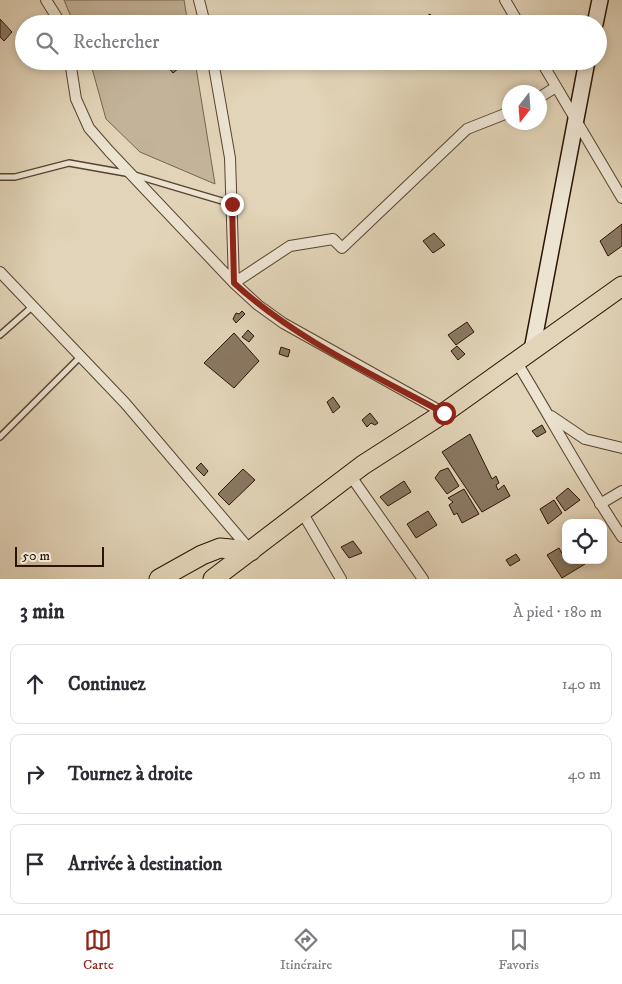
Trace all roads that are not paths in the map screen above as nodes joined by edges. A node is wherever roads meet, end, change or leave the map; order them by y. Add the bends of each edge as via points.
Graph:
1 (46, 0) edge
2 (199, 0) edge
3 (505, 0) edge
4 (600, 0) edge
5 (55, 15) edge
6 (203, 15) edge
7 (513, 15) edge
8 (597, 15) edge
9 (71, 70) edge
10 (215, 70) edge
11 (546, 70) edge
12 (585, 70) edge
13 (556, 87) junction
14 (547, 93) edge
15 (502, 115) edge
16 (576, 120) junction
17 (131, 174) junction
18 (0, 177) edge
19 (622, 198) edge
20 (232, 204) junction
21 (0, 272) edge
22 (234, 283) junction
23 (622, 286) edge
24 (33, 306) junction
25 (0, 335) edge
26 (532, 350) junction
27 (80, 356) junction
28 (516, 361) junction
29 (444, 413) junction
30 (549, 414) junction
31 (0, 437) edge
32 (622, 448) edge
33 (350, 475) junction
34 (622, 492) edge
35 (600, 504) junction
36 (302, 512) junction
37 (622, 537) edge
38 (251, 551) junction
39 (159, 579) edge
40 (213, 579) edge
41 (341, 579) edge
42 (423, 579) edge

1 - 5 street
2 - 6 street
3 - 7 street
4 - 8 street
9 - 17 street via 76,100 90,128
10 - 20 street via 230,158
11 - 13 street
12 - 16 street
13 - 14 street
13 - 16 street
15 - 22 street via 467,129 342,248 333,239 290,246
16 - 19 street
16 - 26 street
17 - 18 lane via 69,163 15,177
17 - 20 lane
17 - 22 street
20 - 22 street
21 - 24 street
22 - 29 street via 283,323
23 - 26 highway
24 - 25 lane
24 - 27 street
26 - 28 highway
27 - 31 lane
27 - 38 street via 125,403
28 - 29 highway
28 - 30 street
29 - 33 highway
30 - 32 street via 585,440
30 - 35 street
33 - 36 highway
33 - 42 street
34 - 35 street
35 - 37 street
36 - 38 highway
36 - 41 street
38 - 39 highway via 220,548
38 - 40 highway

